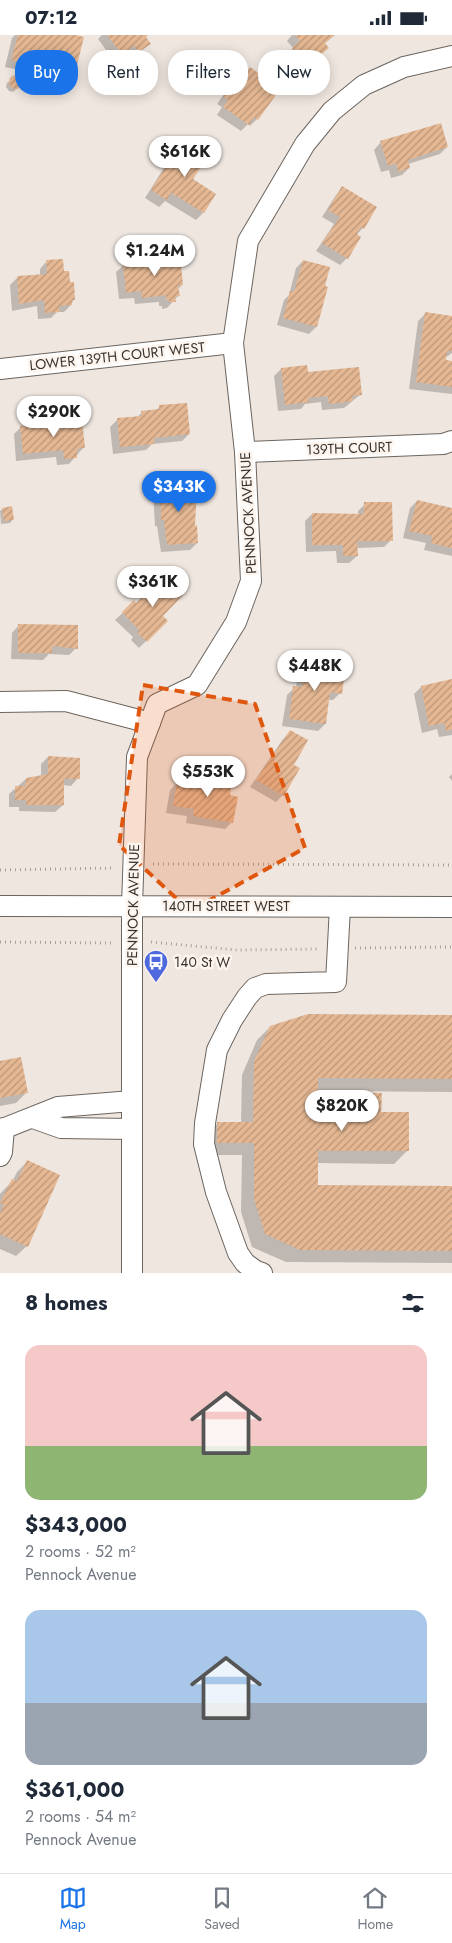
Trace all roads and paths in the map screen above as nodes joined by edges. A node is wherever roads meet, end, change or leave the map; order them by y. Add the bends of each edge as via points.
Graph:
1 (452, 56) edge
2 (233, 343) junction
3 (0, 369) edge
4 (452, 441) edge
5 (245, 452) junction
6 (0, 701) edge
7 (150, 723) junction
8 (452, 865) edge
9 (134, 866) junction
10 (0, 870) edge
11 (0, 906) edge
12 (132, 906) junction
13 (340, 907) junction
14 (452, 907) edge
15 (0, 942) edge
16 (132, 943) junction
17 (452, 947) edge
18 (338, 949) junction
19 (132, 1101) junction
20 (33, 1118) junction
21 (2, 1129) edge
22 (132, 1129) junction
23 (0, 1156) edge
24 (132, 1273) edge
25 (262, 1273) edge

1 - 2 street, PENNOCK AVENUE via 404,67 364,85 332,111 305,144 248,241
2 - 3 street, LOWER 139TH COURT WEST
2 - 5 street, PENNOCK AVENUE
4 - 5 street, 139TH COURT via 443,444
5 - 7 street, PENNOCK AVENUE via 251,581 236,622 198,685 157,704
6 - 7 street via 66,701
7 - 9 street, PENNOCK AVENUE via 137,757
8 - 9 path
9 - 10 path
9 - 12 street, PENNOCK AVENUE
11 - 12 street, 140TH STREET WEST
12 - 13 street, 140TH STREET WEST
12 - 16 street, PENNOCK AVENUE
13 - 14 street, 140TH STREET WEST
13 - 18 street
15 - 16 path
16 - 18 path via 164,942 237,950
16 - 19 street, PENNOCK AVENUE
17 - 18 path
18 - 25 street via 336,982 266,984 256,988 232,1020 217,1050 204,1144 216,1193 238,1253 245,1263
19 - 20 street via 58,1107
19 - 22 street, PENNOCK AVENUE
20 - 21 street
20 - 22 street via 61,1128
21 - 23 street
22 - 24 street, PENNOCK AVENUE

